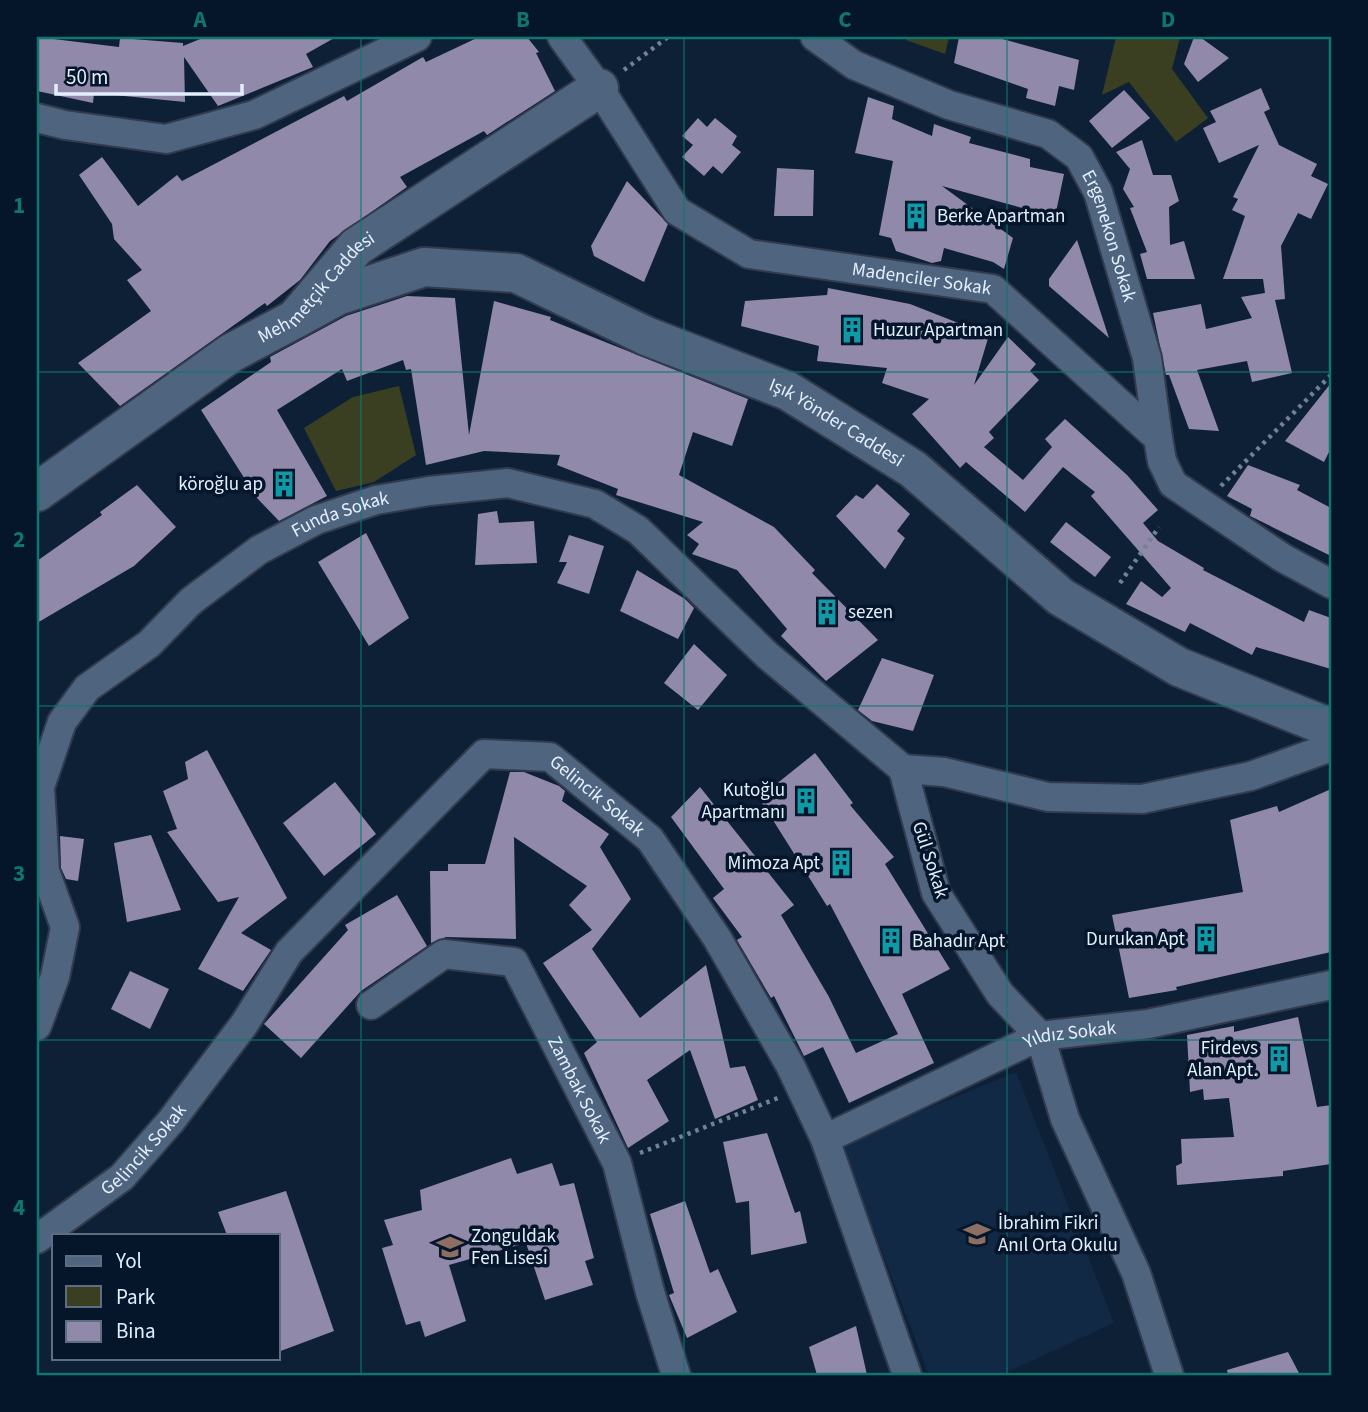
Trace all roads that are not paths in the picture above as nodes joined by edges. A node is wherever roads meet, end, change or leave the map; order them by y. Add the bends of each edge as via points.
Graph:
1 (417, 37) edge
2 (562, 37) edge
3 (815, 37) edge
4 (599, 88) junction
5 (37, 118) edge
6 (295, 319) junction
7 (1158, 438) junction
8 (37, 492) edge
9 (1331, 584) edge
10 (1331, 728) edge
11 (1331, 747) edge
12 (903, 769) junction
13 (1331, 985) edge
14 (371, 1005) dead end
15 (37, 1026) edge
16 (1040, 1036) junction
17 (825, 1139) junction
18 (37, 1239) edge
19 (676, 1375) edge
20 (907, 1375) edge
21 (1169, 1375) edge

1 - 5 street via 254,115 166,139
2 - 4 street, Madenciler Sokak
3 - 7 street, Ergenekon Sokak via 854,65 949,105 1048,134 1079,157 1098,192 1147,358
4 - 6 street, Mehmetçik Caddesi via 356,247
4 - 7 street, Madenciler Sokak via 677,211 749,254 993,289
6 - 8 street, Mehmetçik Caddesi via 231,353
6 - 10 street, Işık Yönder Caddesi via 337,296 424,267 516,273 646,336 788,391 913,469 1060,597 1179,667
7 - 9 street via 1173,484 1283,558
11 - 12 street via 1251,776 1142,799 1048,797 944,772
12 - 15 street, Funda Sokak via 767,656 638,530 595,504 508,483 376,500 316,520 259,550 191,601 149,644 87,688 62,722 40,787 45,871 65,927 55,977
12 - 16 street, Gül Sokak via 936,893 1000,994
13 - 16 street, Yıldız Sokak via 1148,1024
14 - 19 street, Zambak Sokak via 444,954 514,962 617,1163
16 - 17 street, Yıldız Sokak
16 - 21 street, Gül Sokak via 1065,1119 1136,1273
17 - 18 street, Gelincik Sokak via 717,938 650,839 550,757 484,754 289,952 172,1121 122,1177
17 - 20 street, Gelincik Sokak

